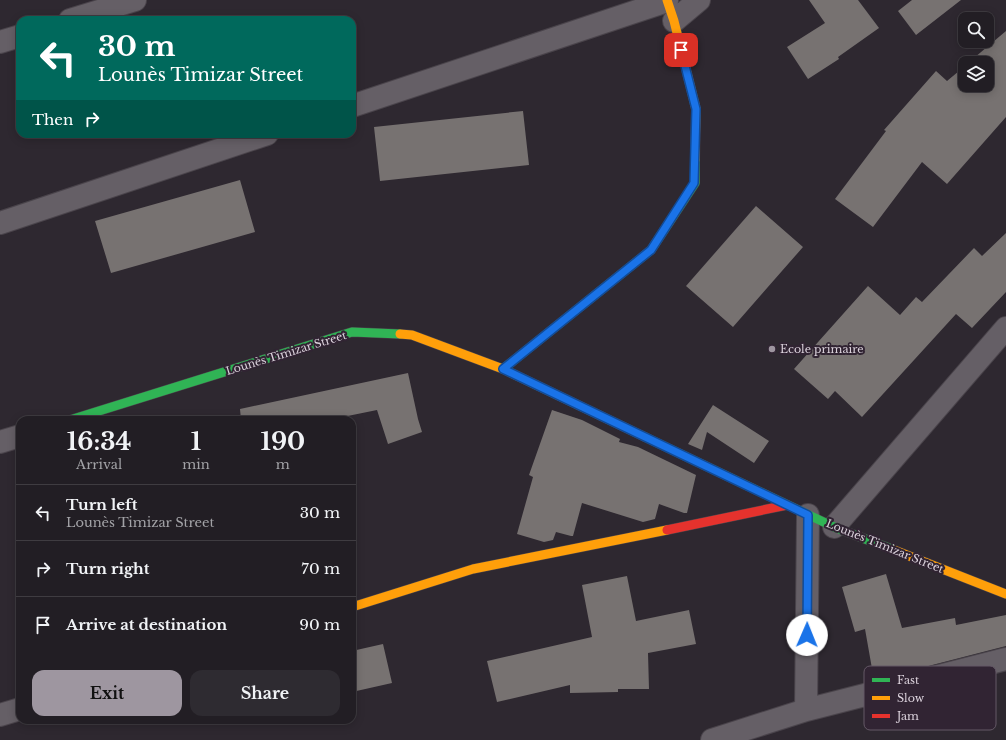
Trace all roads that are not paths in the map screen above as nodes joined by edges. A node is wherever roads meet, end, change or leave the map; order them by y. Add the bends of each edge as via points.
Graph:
1 (135, 0) edge
2 (698, 0) edge
3 (669, 7) edge
4 (83, 16) edge
5 (16, 37) edge
6 (0, 42) edge
7 (356, 105) edge
8 (255, 138) edge
9 (0, 223) edge
10 (1006, 328) edge
11 (503, 369) junction
12 (83, 416) edge
13 (16, 437) edge
14 (0, 442) edge
15 (787, 505) junction
16 (808, 515) junction
17 (834, 527) junction
18 (1005, 596) edge
19 (356, 606) edge
20 (1006, 659) edge
21 (979, 666) edge
22 (864, 695) edge
23 (16, 710) edge
24 (806, 710) junction
25 (0, 715) edge
26 (712, 740) edge

1 - 4 street
2 - 3 street
3 - 7 street
3 - 11 street via 696,109 694,183 651,250
5 - 6 street
8 - 9 street
10 - 17 street
11 - 12 street, Lounès Timizar Street via 412,335 352,332
11 - 15 street, Lounès Timizar Street
13 - 14 street
15 - 16 street, Lounès Timizar Street
15 - 19 street via 473,569
16 - 17 street, Lounès Timizar Street
16 - 24 street
17 - 18 street, Lounès Timizar Street
20 - 21 street
22 - 24 street
23 - 25 street
24 - 26 street

